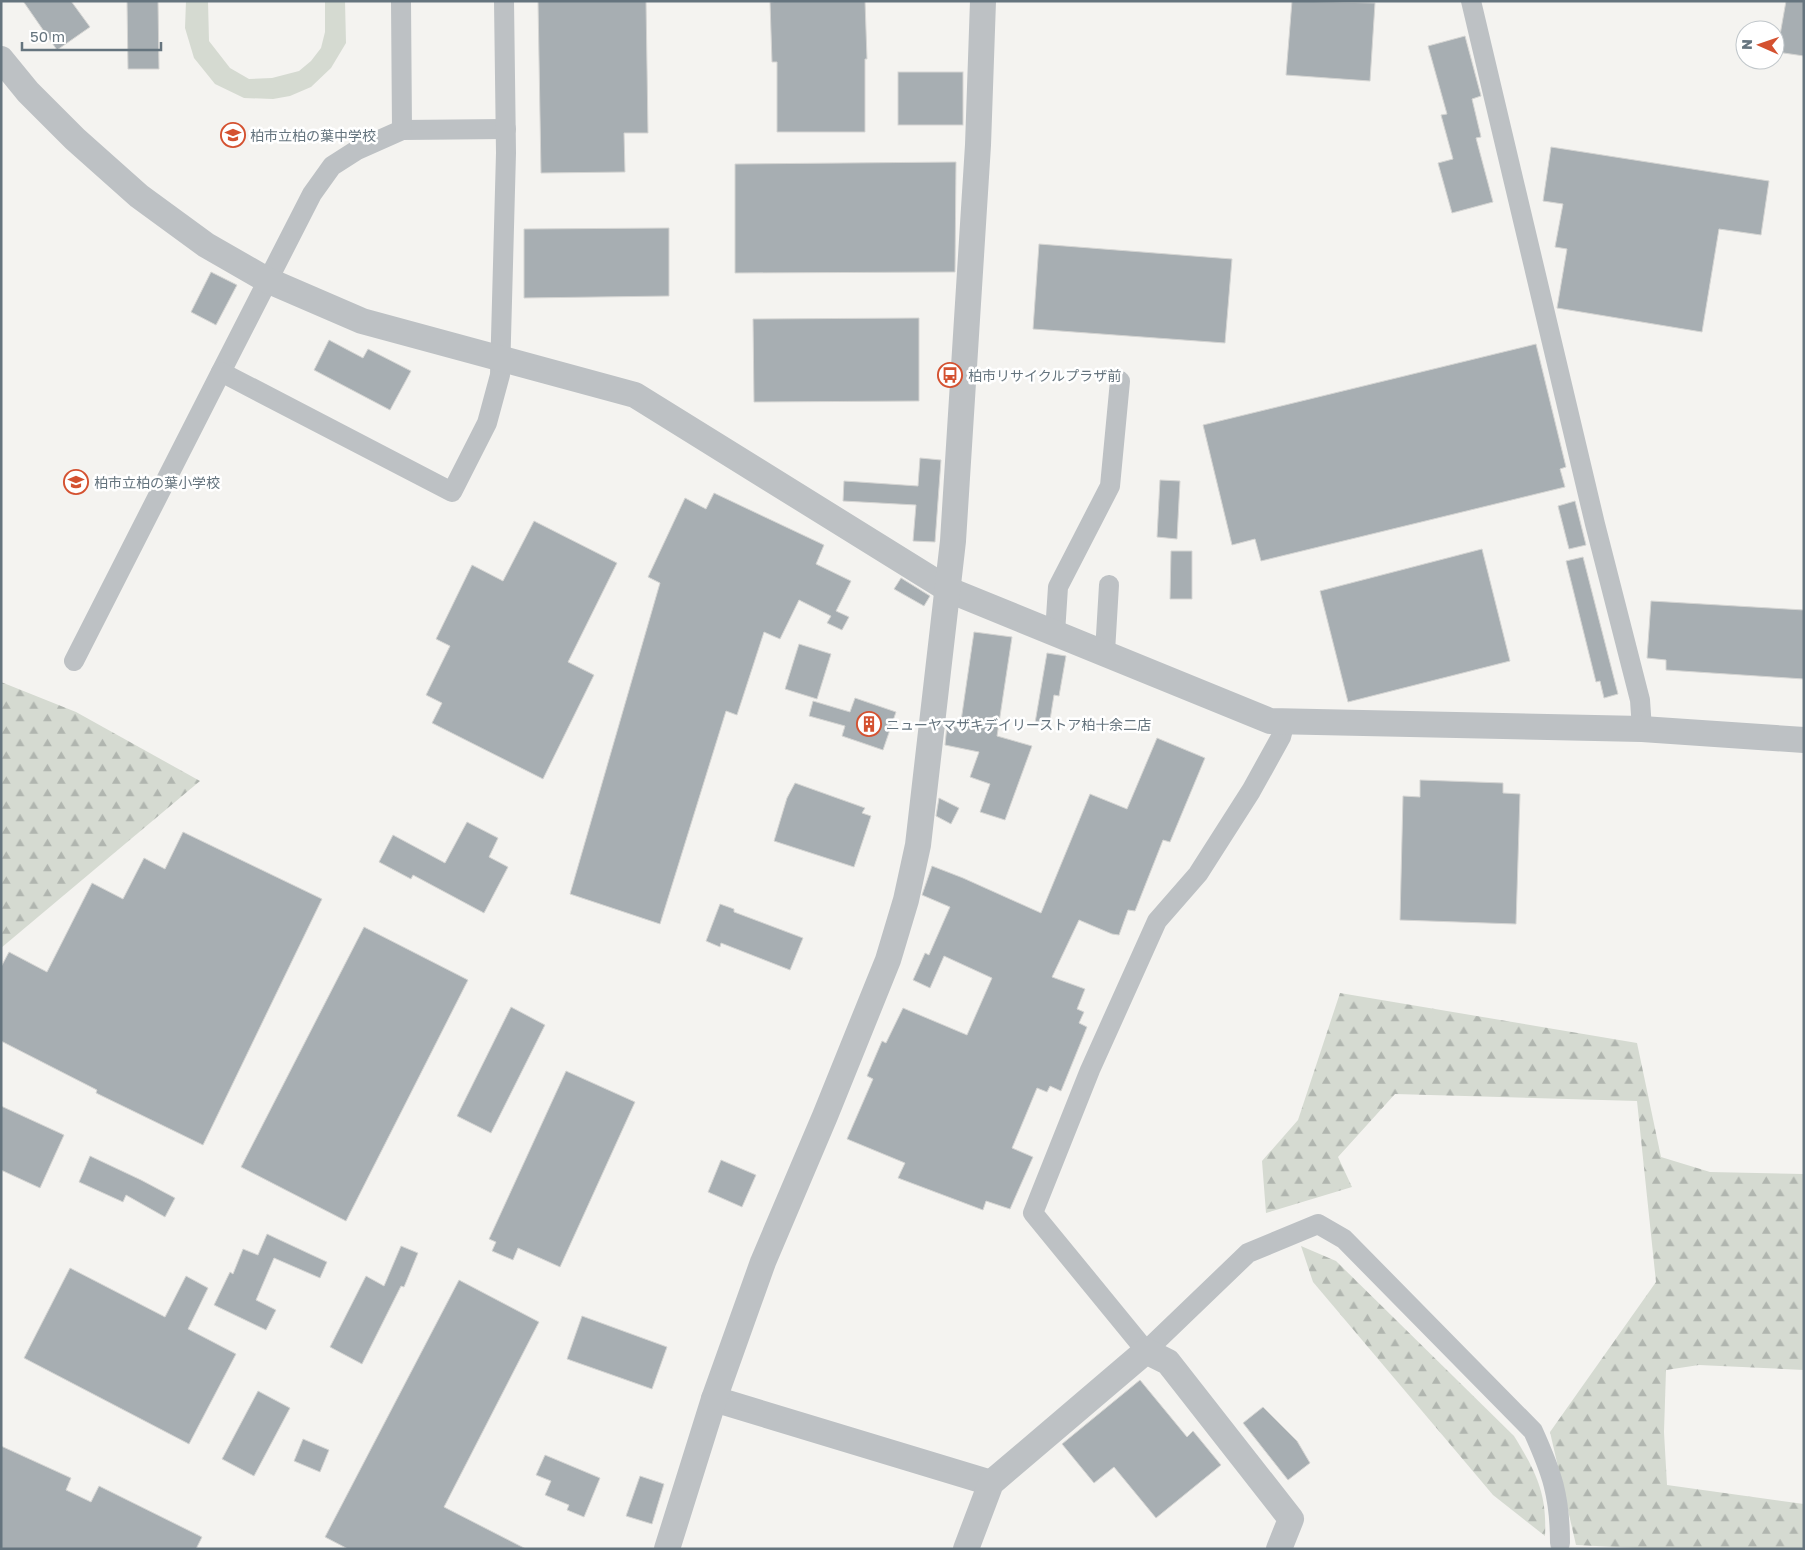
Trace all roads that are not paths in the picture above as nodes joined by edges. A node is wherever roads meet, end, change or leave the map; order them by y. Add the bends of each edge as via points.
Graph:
1 (401, 1) edge
2 (504, 1) edge
3 (983, 1) edge
4 (1471, 1) edge
5 (1, 59) edge
6 (506, 129) junction
7 (402, 130) junction
8 (267, 280) junction
9 (501, 359) junction
10 (220, 372) junction
11 (1120, 381) dead end
12 (1108, 585) dead end
13 (949, 590) junction
14 (1055, 633) junction
15 (1105, 652) junction
16 (74, 662) dead end
17 (1285, 722) junction
18 (1642, 729) junction
19 (1804, 740) edge
20 (1146, 1351) junction
21 (714, 1399) junction
22 (991, 1482) junction
23 (1560, 1543) dead end
24 (668, 1549) edge
25 (966, 1549) edge
26 (1279, 1549) edge

1 - 7 street
2 - 6 street
3 - 13 street via 978,145
4 - 18 street via 1640,700
5 - 8 street via 28,92 139,196 206,245
6 - 7 street
6 - 9 street
7 - 8 street via 332,166 312,194
8 - 9 street via 362,321
8 - 10 street
9 - 10 street via 487,423 452,492
9 - 13 street via 635,395
10 - 16 street
11 - 14 street via 1110,486 1058,587
12 - 15 street
13 - 14 street
13 - 21 street via 918,845 906,900 888,960 763,1262
14 - 15 street
15 - 17 street via 1270,721
17 - 18 street
17 - 20 street via 1281,737 1251,791 1198,874 1157,921 1090,1070 1033,1213
18 - 19 street
20 - 22 street
20 - 23 street via 1248,1253 1318,1224 1344,1239 1533,1430 1551,1471 1560,1514
20 - 26 street via 1168,1362 1291,1519
21 - 22 street
21 - 24 street
22 - 25 street

